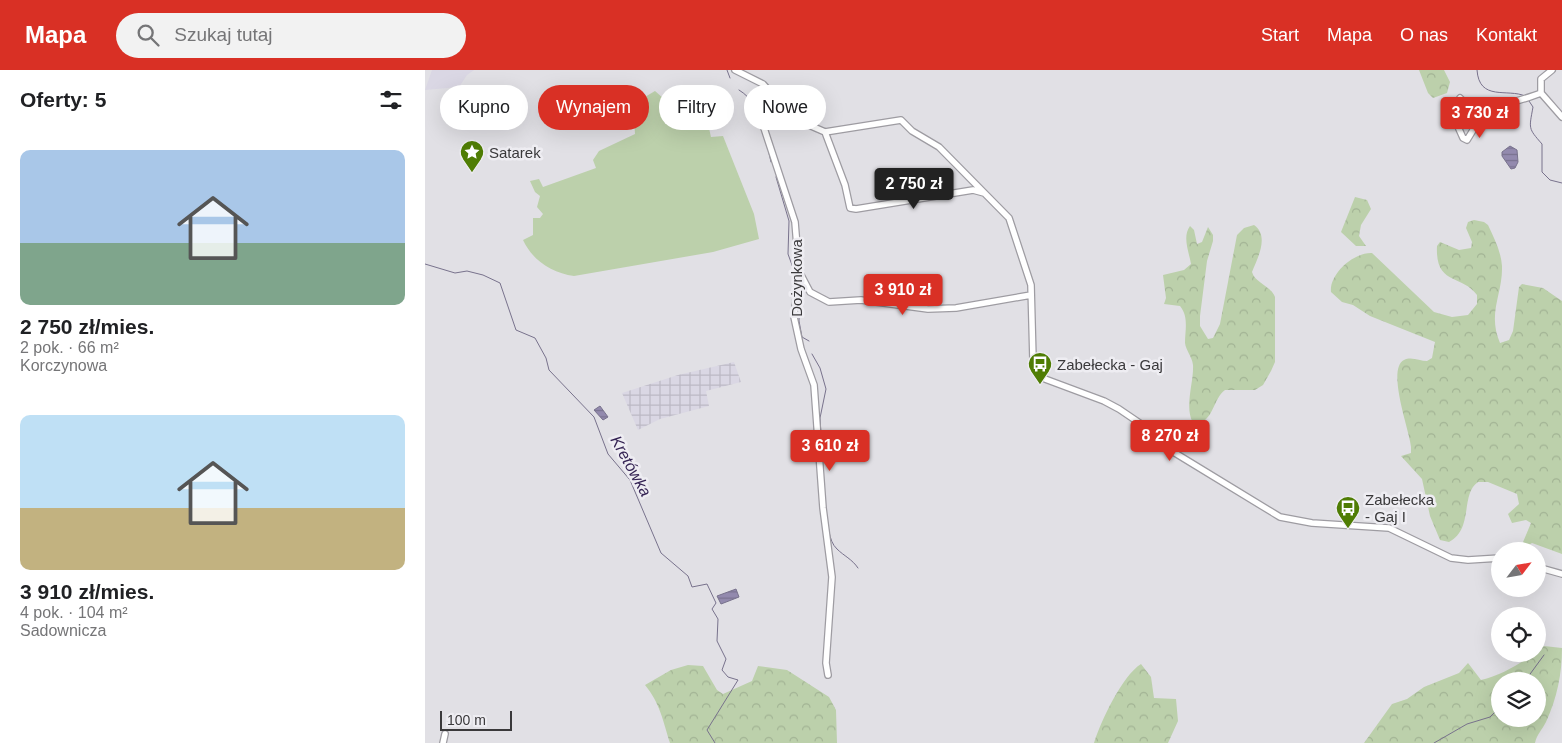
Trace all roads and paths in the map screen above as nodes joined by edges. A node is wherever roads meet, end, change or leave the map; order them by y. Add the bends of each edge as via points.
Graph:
1 (735, 70) edge
2 (1552, 70) edge
3 (764, 85) edge
4 (1541, 93) junction
5 (1460, 98) dead end
6 (1507, 102) junction
7 (1562, 117) edge
8 (1459, 129) dead end
9 (765, 130) edge
10 (820, 130) edge
11 (825, 132) junction
12 (984, 193) junction
13 (799, 271) junction
14 (1031, 295) junction
15 (1491, 559) edge
16 (1546, 570) edge
17 (1562, 574) edge
18 (828, 675) dead end
19 (445, 734) dead end
20 (443, 743) edge

1 - 3 street
2 - 4 street via 1541,79
4 - 6 street
4 - 7 street
5 - 6 street via 1474,110 1484,112
6 - 8 street via 1478,122 1467,140
9 - 13 street, Dożynkowa via 794,214
10 - 11 street
11 - 12 street via 901,120 912,131 939,147
11 - 12 street via 845,185 849,208 856,210 973,190
12 - 14 street via 1009,218 1025,264
13 - 14 street via 810,292 829,302 861,300 928,309 956,308
13 - 18 street, Dożynkowa via 794,317 814,385 823,508 832,576
14 - 15 street via 1032,354 1040,375 1119,409 1175,453 1266,509 1292,521 1389,528 1451,558
16 - 17 street
19 - 20 street

